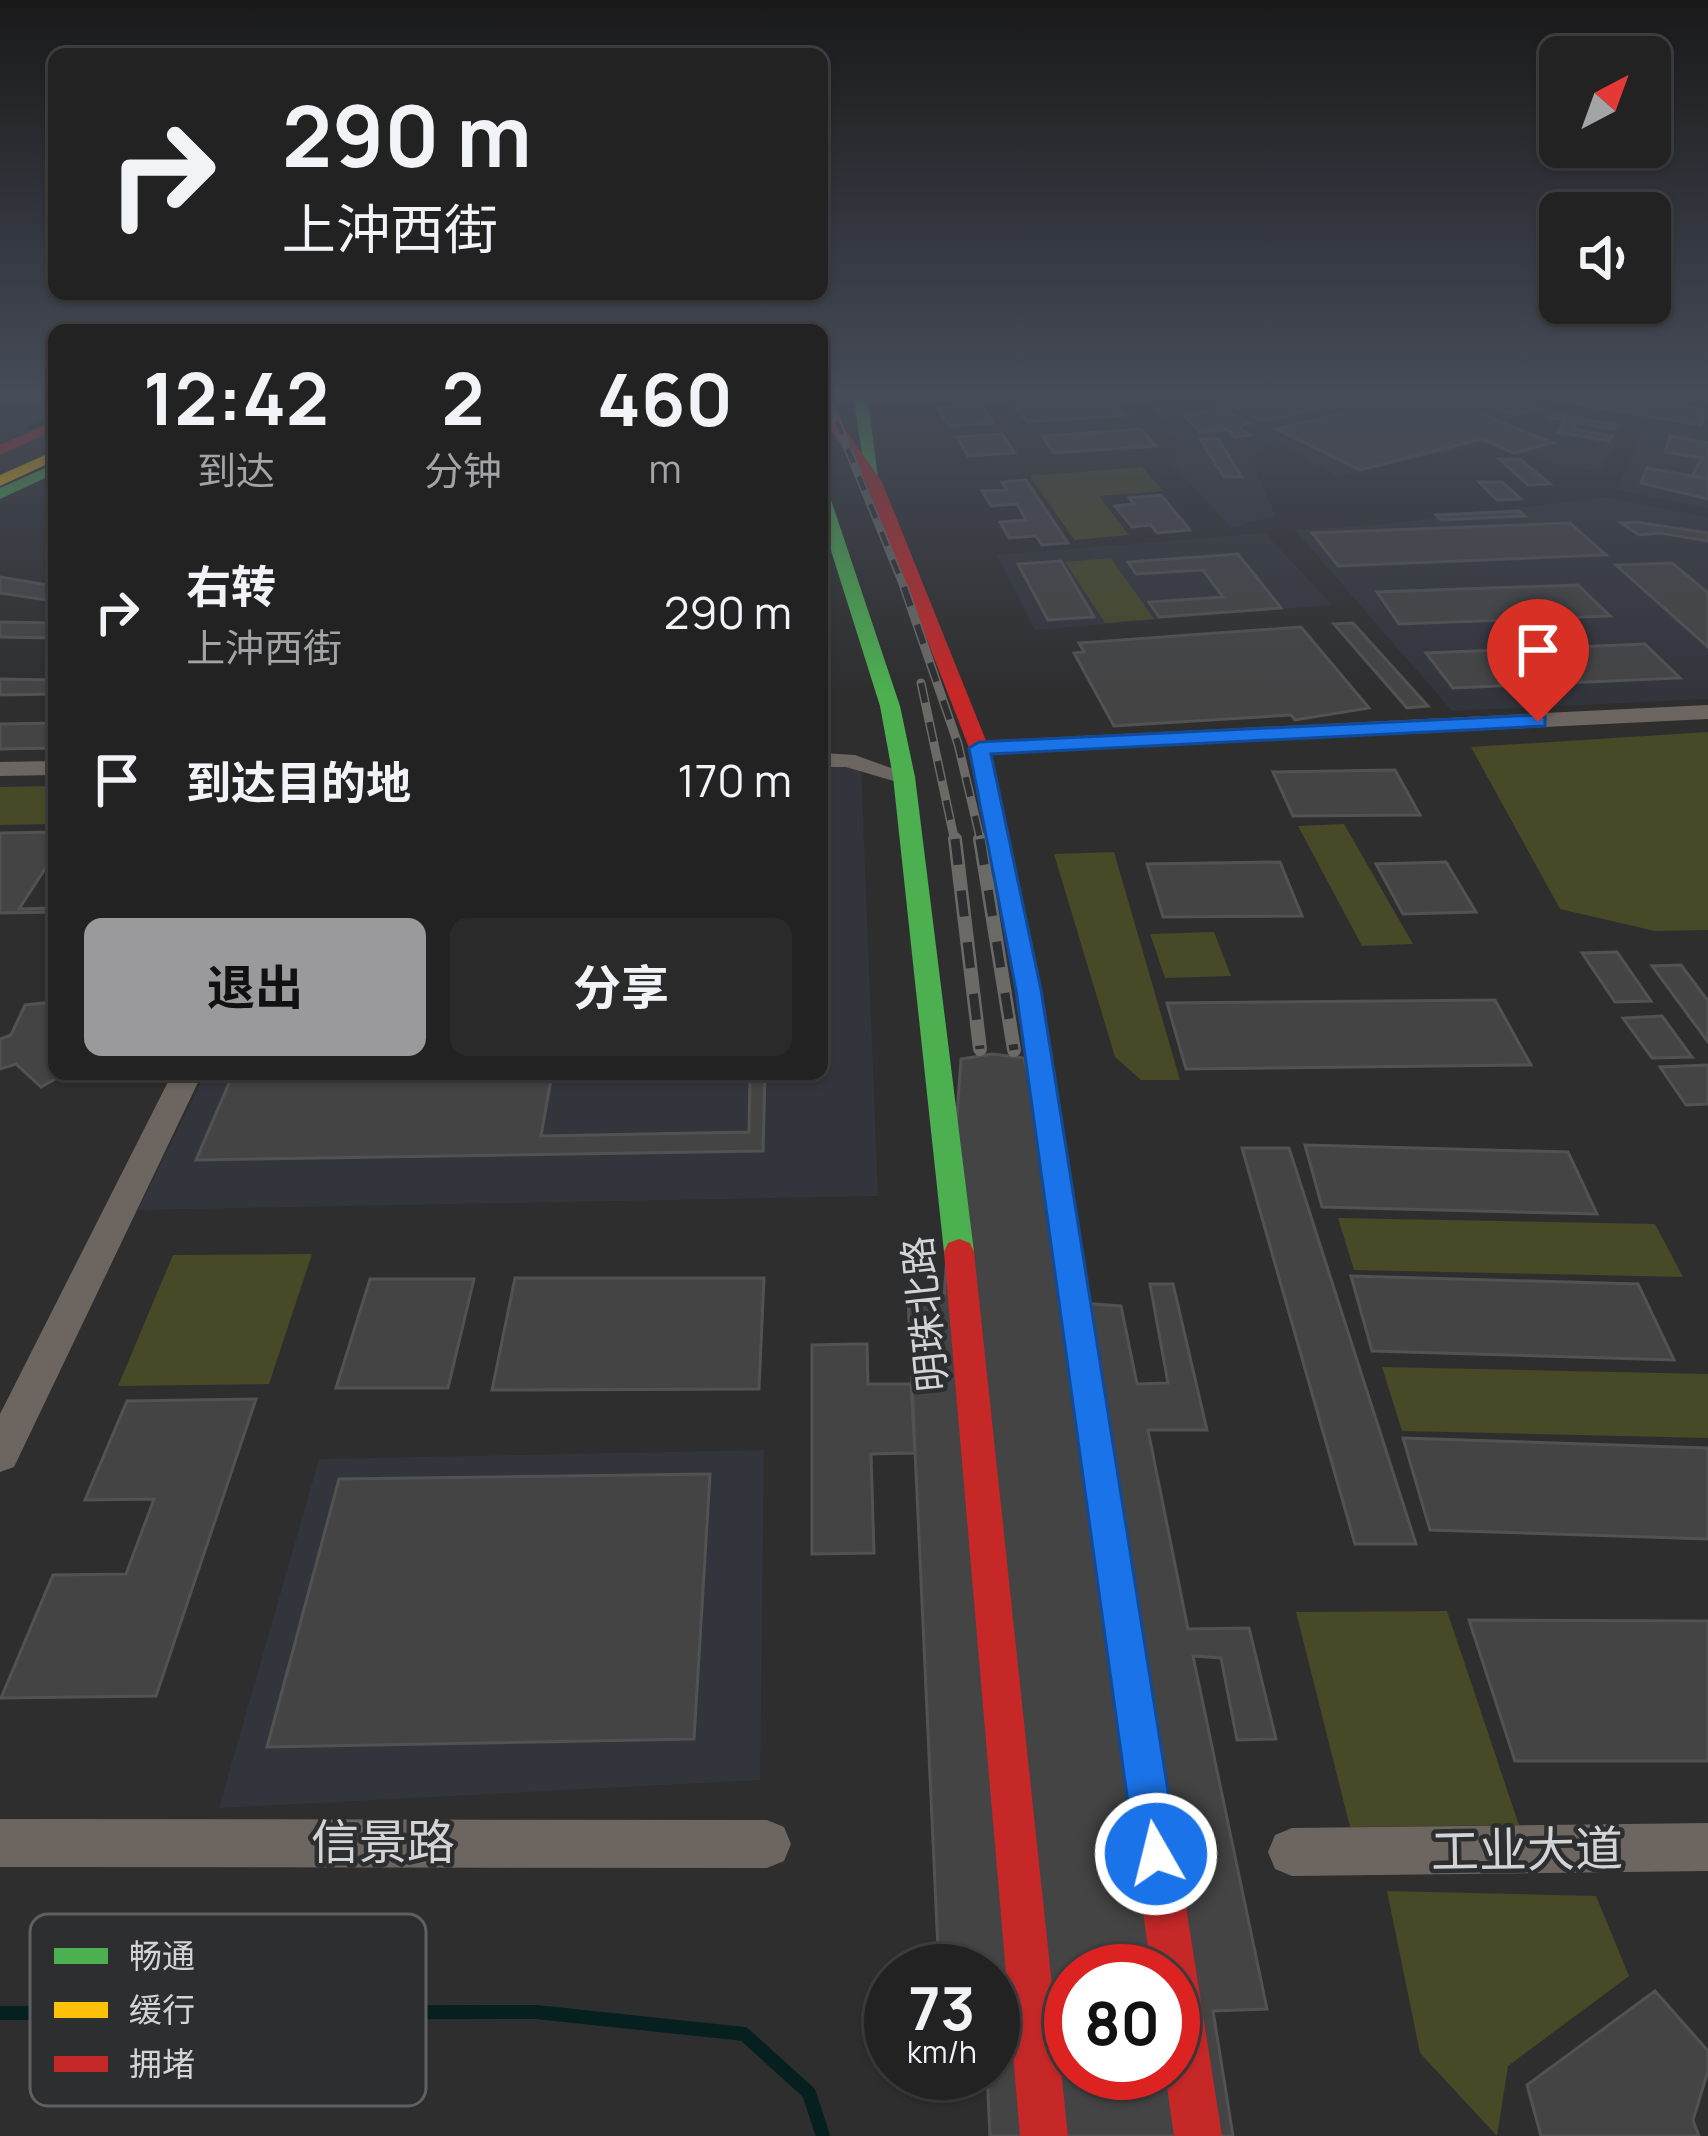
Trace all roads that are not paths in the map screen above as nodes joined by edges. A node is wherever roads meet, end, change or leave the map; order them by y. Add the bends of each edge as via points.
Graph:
1 (878, 493) edge
2 (828, 516) edge
3 (1708, 712) edge
4 (898, 737) junction
5 (979, 748) junction
6 (834, 760) edge
7 (48, 767) edge
8 (0, 769) edge
9 (904, 777) junction
10 (184, 1080) edge
11 (0, 1454) edge
12 (0, 1843) edge
13 (767, 1844) dead end
14 (1708, 1846) edge
15 (1292, 1852) dead end
16 (1044, 2136) edge
17 (1198, 2136) edge

1 - 5 main road
2 - 4 main road, 明珠北路
3 - 5 street
4 - 6 street
4 - 9 main road, 明珠北路
5 - 17 main road via 1032,1013
6 - 9 street
7 - 8 street
9 - 16 main road, 明珠北路 via 946,1116
10 - 11 street
12 - 13 street, 信景路
14 - 15 street, 工业大道

